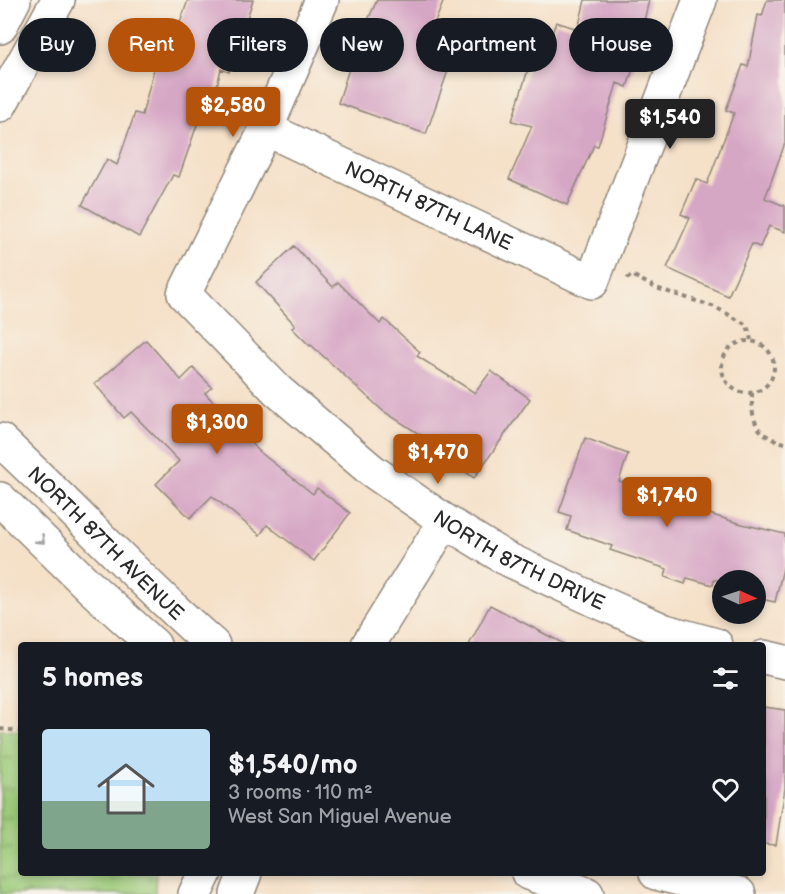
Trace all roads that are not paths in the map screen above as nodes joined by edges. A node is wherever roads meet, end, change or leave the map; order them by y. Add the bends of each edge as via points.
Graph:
1 (14, 0) edge
2 (58, 0) edge
3 (322, 0) edge
4 (700, 0) edge
5 (0, 27) edge
6 (0, 105) edge
7 (266, 129) junction
8 (0, 440) edge
9 (0, 499) edge
10 (445, 521) junction
11 (151, 642) edge
12 (210, 642) edge
13 (370, 642) edge
14 (705, 642) edge
15 (766, 657) edge
16 (785, 662) edge
17 (204, 876) edge
18 (244, 876) edge
19 (536, 876) edge
20 (668, 876) edge
21 (195, 894) edge
22 (237, 894) edge
23 (587, 894) edge
24 (739, 894) edge

1 - 5 street
2 - 6 street
3 - 7 street
4 - 7 street, NORTH 87TH LANE via 595,274
7 - 10 street, NORTH 87TH DRIVE via 184,294 278,391 371,470
8 - 12 street, NORTH 87TH AVENUE
9 -> 11 street, NORTH 87TH AVENUE
10 - 13 street
10 - 14 street, NORTH 87TH DRIVE via 506,558 597,601 665,631
15 - 16 street
17 - 21 street
18 - 22 street
19 - 23 street
20 - 24 street

